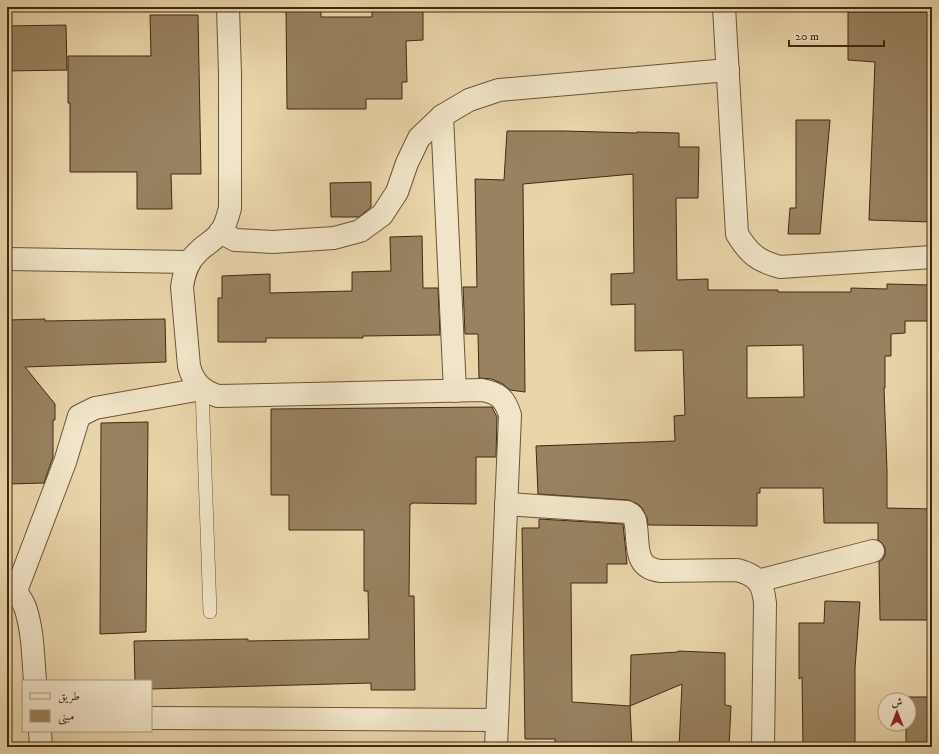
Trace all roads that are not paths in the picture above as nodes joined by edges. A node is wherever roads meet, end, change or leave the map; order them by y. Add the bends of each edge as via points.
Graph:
1 (228, 7) edge
2 (724, 7) edge
3 (728, 70) junction
4 (442, 116) junction
5 (220, 232) junction
6 (932, 257) edge
7 (7, 259) edge
8 (189, 262) junction
9 (202, 389) junction
10 (454, 391) junction
11 (506, 504) junction
12 (873, 551) dead end
13 (758, 581) junction
14 (12, 587) edge
15 (210, 612) dead end
16 (35, 680) edge
17 (152, 718) edge
18 (497, 720) junction
19 (40, 732) edge
20 (41, 747) edge
21 (496, 747) edge
22 (763, 747) edge

1 - 5 street via 230,208
2 - 3 street
3 - 4 street via 499,90 469,100
3 - 6 street via 737,234 744,247 767,264 780,267
4 - 5 street via 419,138 397,192 382,215 360,231 334,238 273,242 235,240
4 - 10 street
5 - 8 street
7 - 8 street
8 - 9 street via 182,287 189,366 191,375
9 - 10 street via 218,396
9 - 14 street via 95,408 78,416 65,462
9 - 15 lane
10 - 11 street via 492,392 500,396 507,405 510,415
11 - 13 street via 627,512 635,520 639,556 647,568 661,571 737,570 749,573
11 - 18 street
12 - 13 street
13 - 22 street via 764,591
14 - 16 street via 25,606 29,622
17 - 18 street
18 - 21 street
19 - 20 street

